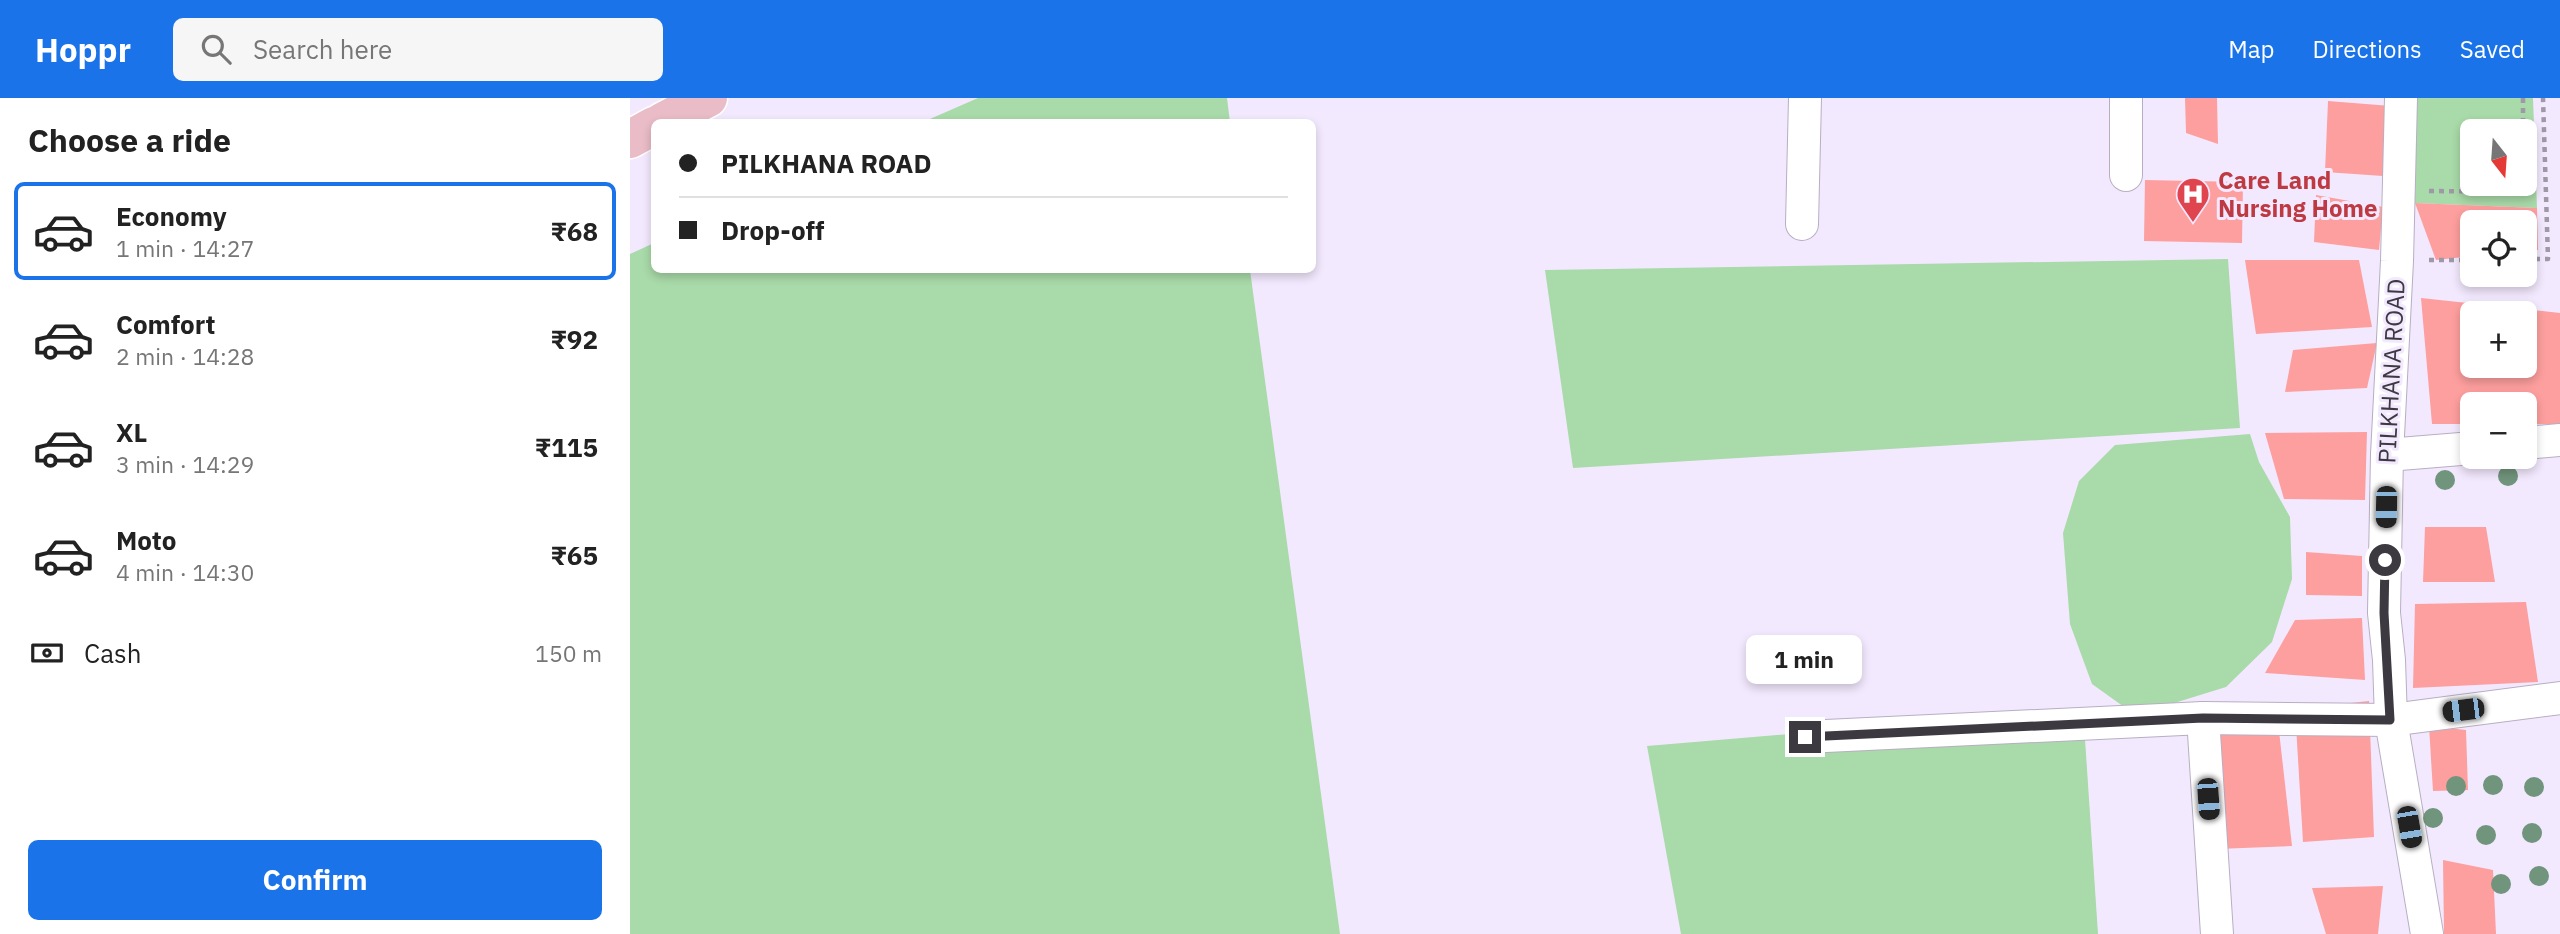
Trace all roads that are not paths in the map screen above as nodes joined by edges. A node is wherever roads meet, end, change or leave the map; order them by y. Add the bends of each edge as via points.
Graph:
1 (708, 98) edge
2 (1805, 98) edge
3 (2126, 98) edge
4 (2401, 98) edge
5 (668, 119) edge
6 (651, 128) edge
7 (630, 139) edge
8 (2126, 175) dead end
9 (1802, 224) dead end
10 (2560, 440) edge
11 (2537, 442) edge
12 (2460, 449) edge
13 (2387, 455) junction
14 (2560, 698) edge
15 (2203, 718) junction
16 (2390, 720) junction
17 (1805, 737) dead end
18 (2217, 934) edge
19 (2427, 934) edge

1 - 5 main road
2 - 9 street
3 - 8 street
4 - 13 street, PILKHANA ROAD
6 - 7 main road
10 - 11 street
12 - 13 street
13 - 16 street, PILKHANA ROAD via 2384,613
14 - 16 street
15 - 16 street
15 - 17 street
15 - 18 street
16 - 19 street, PILKHANA ROAD

